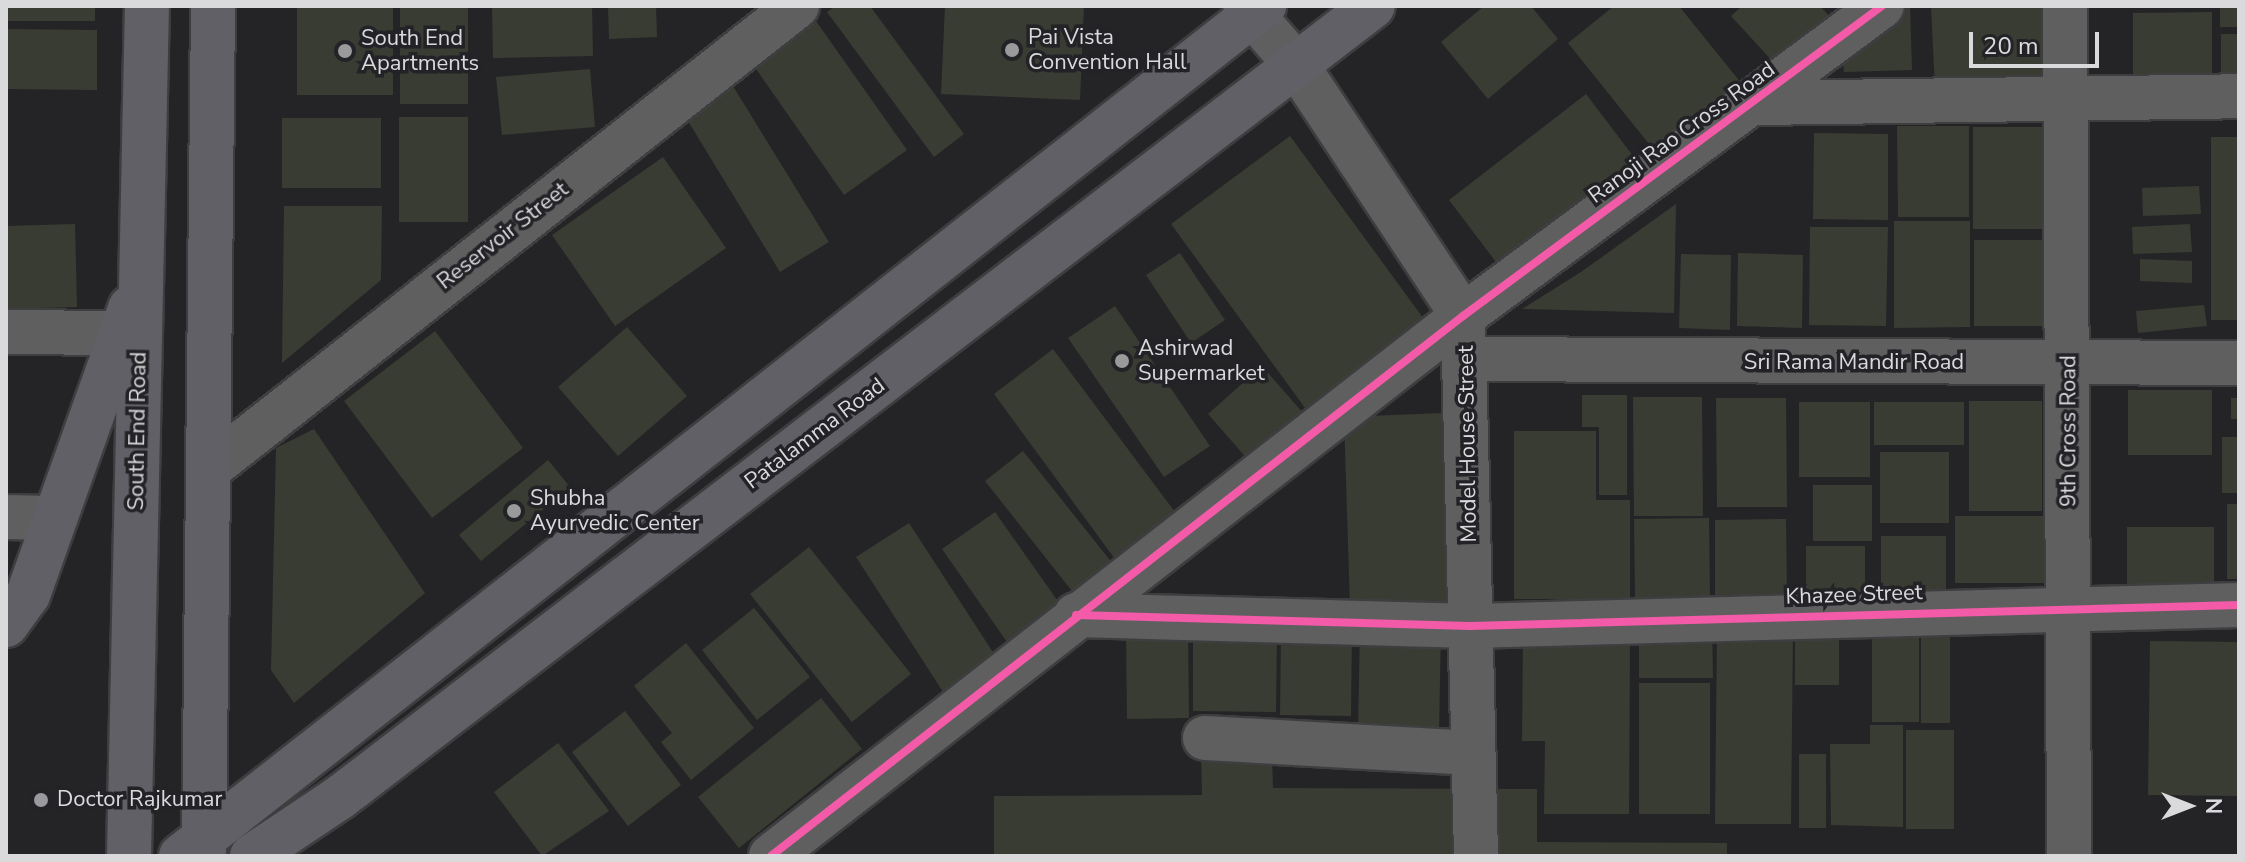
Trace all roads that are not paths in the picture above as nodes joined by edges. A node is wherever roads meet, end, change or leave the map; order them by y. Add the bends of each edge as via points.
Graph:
1 (147, 6) edge
2 (213, 6) edge
3 (797, 6) edge
4 (1373, 6) edge
5 (1882, 6) edge
6 (2065, 6) edge
7 (1254, 9) edge
8 (1297, 66) junction
9 (2239, 96) edge
10 (2067, 102) junction
11 (1756, 103) junction
12 (141, 280) junction
13 (1463, 316) junction
14 (6, 332) edge
15 (119, 333) junction
16 (1469, 359) junction
17 (2068, 363) junction
18 (2239, 363) edge
19 (210, 468) junction
20 (6, 517) edge
21 (55, 518) junction
22 (2070, 605) junction
23 (2239, 605) edge
24 (1076, 615) junction
25 (6, 625) edge
26 (1470, 626) junction
27 (1205, 738) dead end
28 (1473, 753) junction
29 (197, 848) edge
30 (129, 856) edge
31 (252, 856) edge
32 (771, 856) edge
33 (1476, 856) edge
34 (2069, 856) edge

1 - 12 main road, South End Road
2 - 19 main road
3 - 19 street, Reservoir Street
4 - 8 main road, Patalamma Road
5 - 11 street, Ranoji Rao Cross Road
6 - 10 street, 9th Cross Road
7 - 8 street, Model House Street
7 - 29 main road via 908,292
8 - 13 street, Model House Street
8 - 31 main road, Patalamma Road via 339,798
9 - 10 street
10 - 11 street
10 - 17 street, 9th Cross Road
11 - 13 street, Ranoji Rao Cross Road
12 - 15 main road
12 - 30 main road, South End Road
13 - 16 street, Model House Street
13 - 24 street, Ranoji Rao Cross Road
14 - 15 street
15 - 21 main road
16 - 17 street, Sri Rama Mandir Road
16 - 26 street, Model House Street
17 - 18 street, Sri Rama Mandir Road
17 - 22 street, 9th Cross Road
19 - 29 main road
20 - 21 street
21 - 25 main road via 28,595
22 - 23 street, Khazee Street
22 - 26 street, Khazee Street
22 - 34 street, 9th Cross Road
24 - 26 street, Khazee Street
24 - 32 street, Ranoji Rao Cross Road
26 - 28 street, Model House Street
27 - 28 street
28 - 33 street, Model House Street

